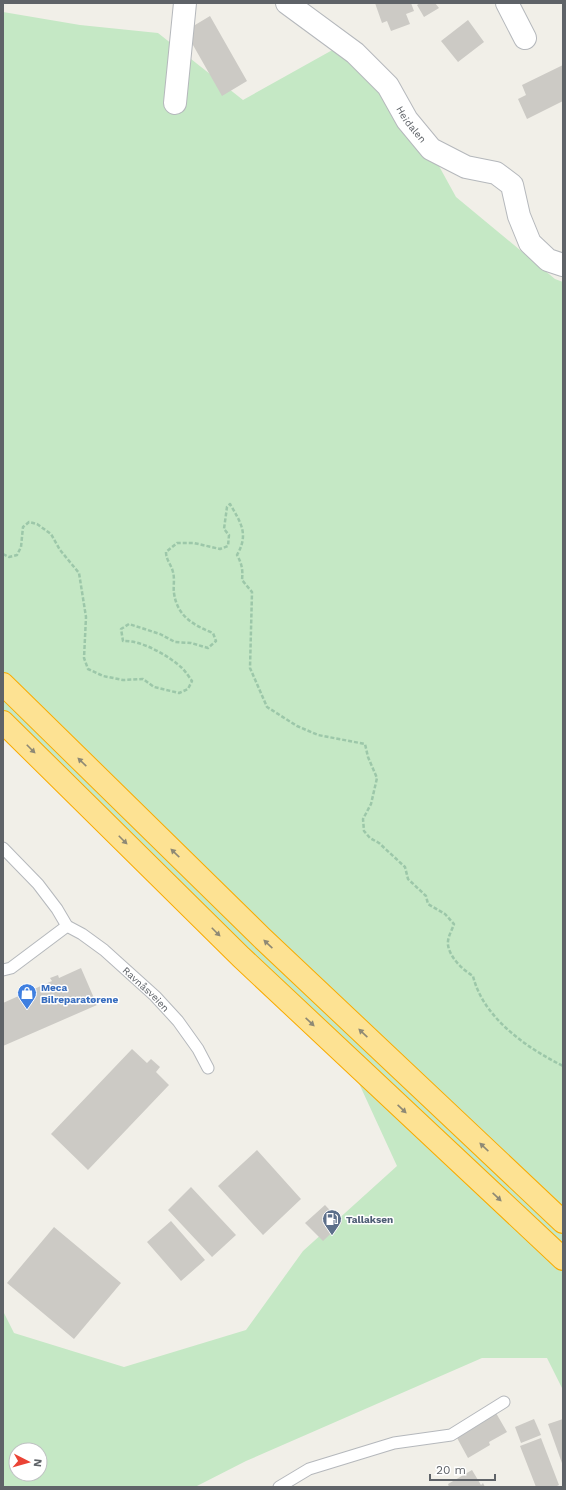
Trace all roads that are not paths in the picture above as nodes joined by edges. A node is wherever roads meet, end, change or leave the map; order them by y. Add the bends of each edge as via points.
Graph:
1 (185, 3) edge
2 (287, 3) edge
3 (507, 3) edge
4 (525, 38) dead end
5 (175, 103) dead end
6 (563, 265) edge
7 (3, 684) edge
8 (3, 722) edge
9 (3, 848) edge
10 (67, 926) junction
11 (3, 970) edge
12 (208, 1068) dead end
13 (563, 1222) edge
14 (563, 1259) edge
15 (504, 1402) dead end
16 (279, 1487) edge

1 - 5 street
2 - 6 street, Heidalen via 355,53 388,86 407,120 431,149 466,167 496,173 512,185 519,216 530,243 548,260
3 - 4 street
13 -> 7 highway via 267,942
8 -> 14 highway via 247,962
9 - 10 lane via 38,884
10 - 11 lane via 10,968
10 - 12 lane, Ravnåsveien via 104,950 155,996 178,1021
15 - 16 lane via 451,1435 394,1443 309,1469

